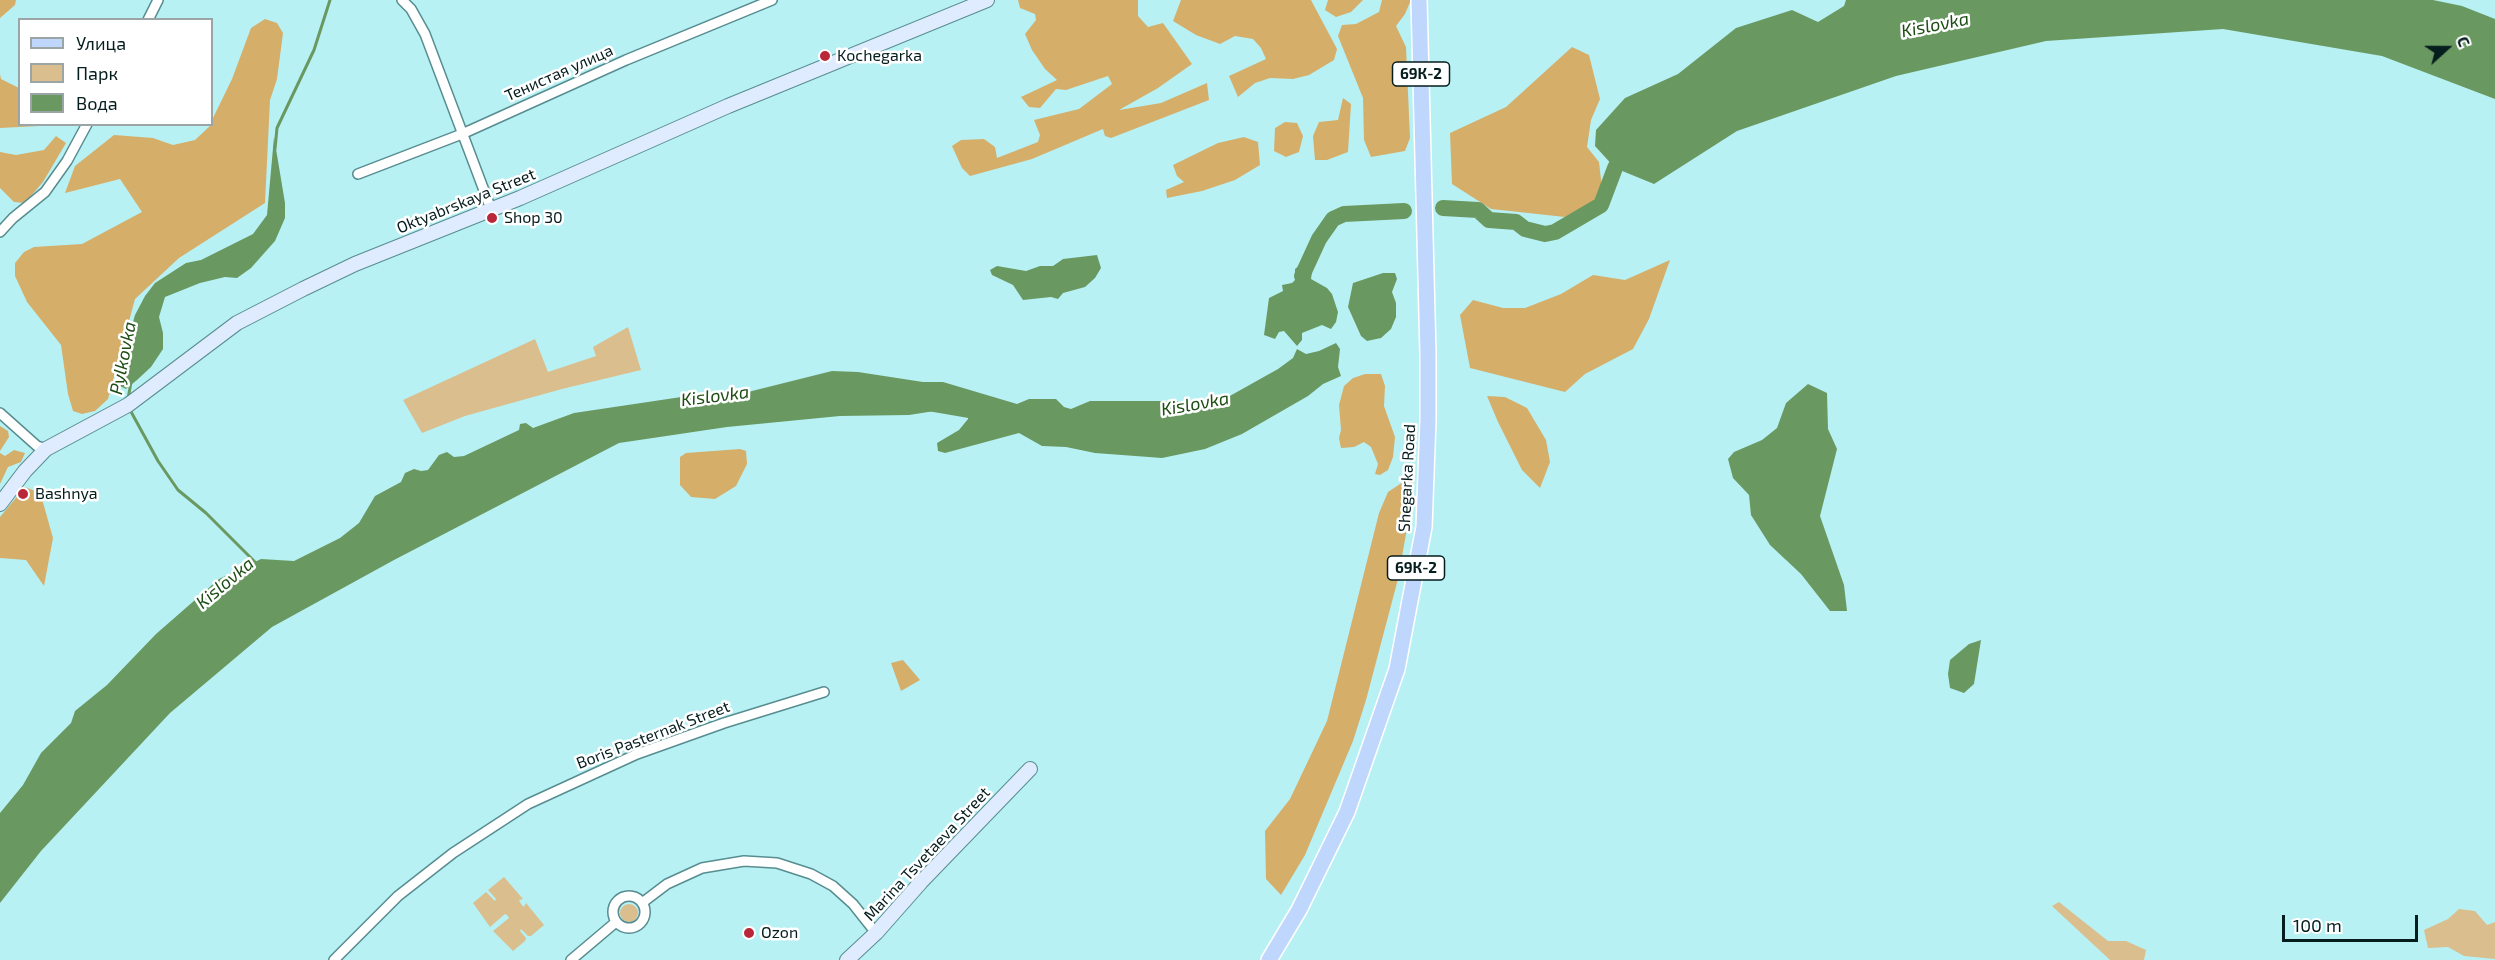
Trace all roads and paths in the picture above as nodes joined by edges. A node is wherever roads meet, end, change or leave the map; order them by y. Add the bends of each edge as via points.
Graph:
1 (158, 0) edge
2 (402, 0) edge
3 (772, 0) edge
4 (987, 0) edge
5 (1419, 0) edge
6 (149, 18) edge
7 (86, 126) edge
8 (462, 134) junction
9 (358, 174) dead end
10 (491, 209) junction
11 (0, 232) edge
12 (0, 413) edge
13 (46, 450) junction
14 (0, 504) edge
15 (824, 692) dead end
16 (1030, 769) dead end
17 (642, 903) junction
18 (616, 922) junction
19 (876, 933) junction
20 (334, 960) edge
21 (571, 960) edge
22 (847, 960) edge
23 (1269, 960) edge

1 - 6 street
2 - 8 street via 424,34
3 - 8 street, Тенистая улица
4 - 10 street, Oktyabrskaya Street
5 - 23 main road, Shegarka Road / 69К-2 via 1428,420 1422,539 1397,669 1347,812 1299,910
7 - 11 street via 45,192
8 - 9 street, Тенистая улица
8 - 10 street
10 - 13 street, Oktyabrskaya Street via 355,264 237,323 128,405
12 - 13 street
13 - 14 street, Oktyabrskaya Street
15 - 20 street, Boris Pasternak Street via 637,754 528,804 398,896
16 - 19 street, Marina Tsvetaeva Street
17 - 18 street via 629,896 620,900 613,913
17 - 18 street via 644,919 636,927 626,928
17 - 19 street via 702,868 744,861 777,863 832,886 853,904
18 - 21 street
19 - 22 street, Marina Tsvetaeva Street

